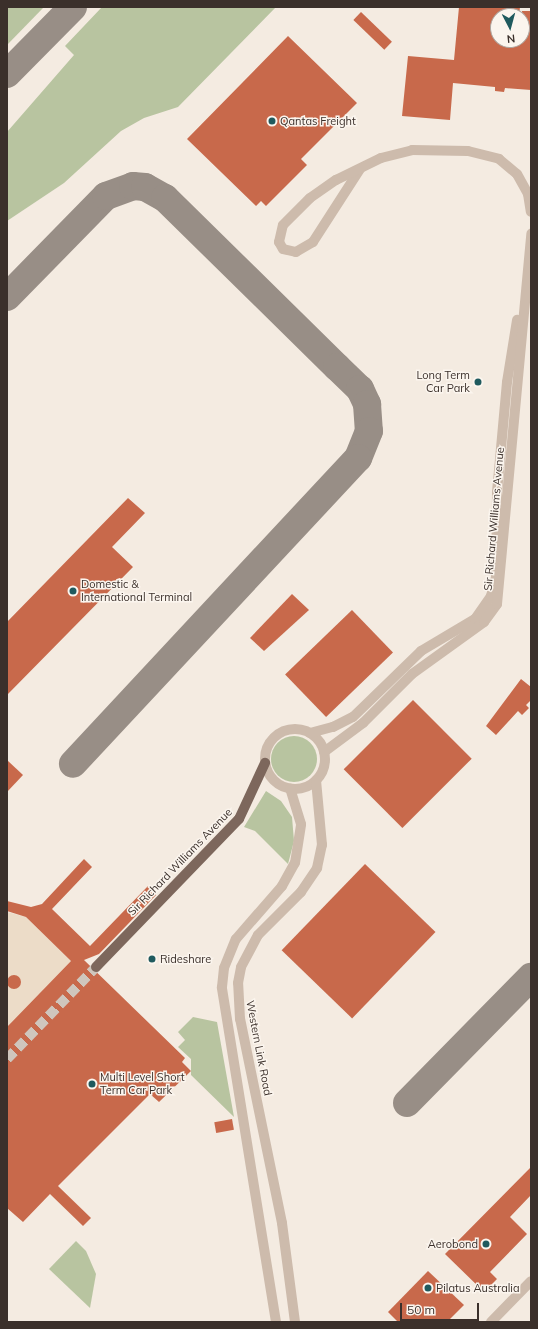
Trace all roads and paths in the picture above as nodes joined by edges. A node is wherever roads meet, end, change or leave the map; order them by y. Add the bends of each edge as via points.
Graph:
1 (360, 169) junction
2 (531, 212) edge
3 (531, 234) edge
4 (523, 303) junction
5 (310, 733) junction
6 (324, 752) junction
7 (265, 763) junction
8 (316, 780) junction
9 (290, 788) junction
10 (96, 967) tunnel mouth
11 (531, 1281) edge
12 (276, 1322) edge
13 (295, 1322) edge
14 (490, 1322) edge

1 - 1 street via 313,242 296,252 283,249 279,233 288,218 315,194
1 - 2 street via 381,158 424,149 489,156 518,174 528,194
3 - 4 street, Sir Richard Williams Avenue
4 - 5 street, Sir Richard Williams Avenue via 507,382 497,492 496,577 491,596 475,619 421,651 353,717 333,728
4 - 6 street, Sir Richard Williams Avenue via 497,604 484,622 412,674 362,723
5 - 6 street
5 - 7 street via 291,729 274,737 266,749
6 - 8 street via 323,769
7 - 9 street via 273,780
7 - 10 main road, Sir Richard Williams Avenue via 240,819
8 - 9 street via 307,786
8 - 13 street, Western Link Road via 322,845 317,868 301,892 258,935 241,967 238,983 240,1019 282,1223
9 - 12 street via 301,824 295,863 282,886 236,939 224,968 222,987
11 - 14 street

